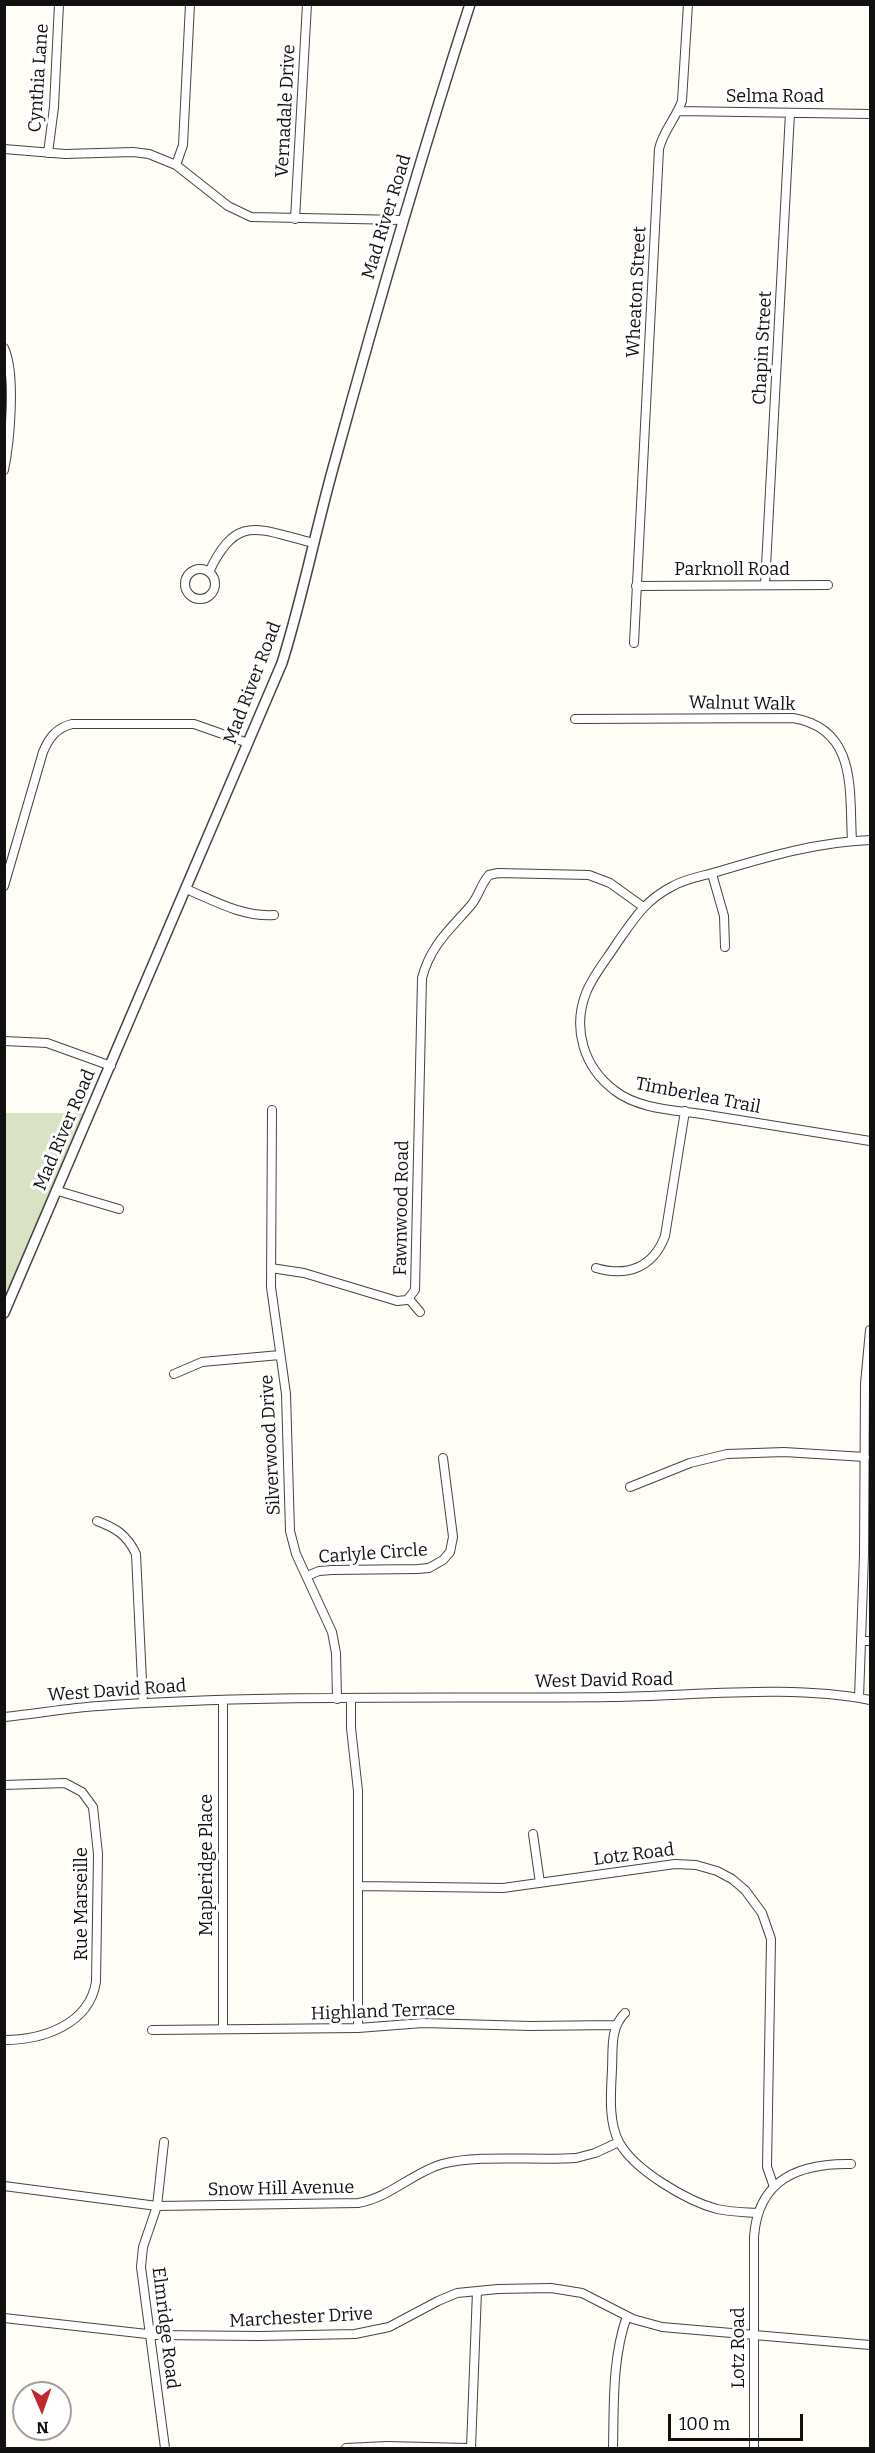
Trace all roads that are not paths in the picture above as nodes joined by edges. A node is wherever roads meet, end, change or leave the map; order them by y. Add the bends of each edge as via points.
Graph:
1 (59, 4) edge
2 (190, 4) edge
3 (307, 4) edge
4 (470, 4) edge
5 (688, 4) edge
6 (679, 111) junction
7 (790, 112) junction
8 (870, 114) edge
9 (4, 149) edge
10 (48, 153) junction
11 (176, 165) junction
12 (295, 219) junction
13 (403, 220) junction
14 (4, 348) edge
15 (4, 470) edge
16 (314, 543) junction
17 (209, 572) dead end
18 (765, 585) junction
19 (828, 585) dead end
20 (636, 586) junction
21 (634, 643) dead end
22 (575, 719) dead end
23 (248, 743) junction
24 (870, 840) edge
25 (852, 841) junction
26 (712, 874) junction
27 (4, 886) edge
28 (186, 889) junction
29 (642, 906) junction
30 (274, 915) dead end
31 (725, 947) dead end
32 (4, 1041) edge
33 (111, 1066) junction
34 (272, 1110) dead end
35 (685, 1111) junction
36 (870, 1141) edge
37 (58, 1191) junction
38 (119, 1209) dead end
39 (271, 1268) junction
40 (596, 1268) dead end
41 (409, 1299) junction
42 (420, 1312) dead end
43 (4, 1313) edge
44 (870, 1330) edge
45 (280, 1355) junction
46 (868, 1357) edge
47 (174, 1374) dead end
48 (865, 1457) junction
49 (442, 1458) dead end
50 (630, 1487) dead end
51 (97, 1521) dead end
52 (307, 1576) junction
53 (861, 1641) junction
54 (870, 1641) edge
55 (859, 1698) junction
56 (337, 1699) junction
57 (351, 1699) junction
58 (870, 1700) edge
59 (223, 1701) junction
60 (143, 1703) junction
61 (4, 1717) edge
62 (4, 1785) edge
63 (533, 1834) dead end
64 (540, 1883) junction
65 (359, 1886) junction
66 (625, 2013) dead end
67 (615, 2025) junction
68 (358, 2028) junction
69 (222, 2029) junction
70 (152, 2030) dead end
71 (4, 2040) edge
72 (164, 2142) dead end
73 (619, 2142) junction
74 (851, 2164) dead end
75 (4, 2186) edge
76 (774, 2187) junction
77 (157, 2206) junction
78 (758, 2213) junction
79 (477, 2290) junction
80 (627, 2316) junction
81 (4, 2318) edge
82 (150, 2334) junction
83 (754, 2335) junction
84 (870, 2345) edge
85 (165, 2448) edge
86 (346, 2448) edge
87 (466, 2448) edge
88 (471, 2448) edge
89 (613, 2448) edge
90 (754, 2448) edge

1 - 10 street, Cynthia Lane
2 - 11 street via 183,145
3 - 12 street, Vernadale Drive
4 - 13 street, Mad River Road
5 - 6 street, Wheaton Street
6 - 7 street, Selma Road
6 - 20 street, Wheaton Street via 659,149
7 - 8 street, Selma Road
7 - 18 street, Chapin Street
9 - 10 street
10 - 11 street via 133,152
11 - 12 street via 242,213
12 - 13 street
13 - 16 street, Mad River Road
14 - 15 street via 10,364
16 - 17 street via 267,532 242,531 219,550
16 - 23 street, Mad River Road via 282,663
18 - 19 street, Parknoll Road
18 - 20 street, Parknoll Road
20 - 21 street, Wheaton Street
22 - 25 street, Walnut Walk via 793,718 812,723 832,738 845,758
23 - 27 street via 194,724 72,724 54,733 43,752
23 - 28 street, Mad River Road
24 - 25 street, Timberlea Trail
25 - 26 street, Timberlea Trail via 794,850
26 - 29 street, Timberlea Trail via 672,886
26 - 31 street via 724,916
28 - 30 street via 242,913
28 - 33 street, Mad River Road
29 - 35 street, Timberlea Trail via 586,993 580,1022 583,1046 594,1069 615,1091 640,1103
29 - 41 street, Fawnwood Road via 610,882 589,875 493,873 440,938 424,972 421,991 416,1285
32 - 33 street via 47,1043
33 - 37 street, Mad River Road
34 - 39 street, Silverwood Drive
35 - 36 street, Timberlea Trail
35 - 40 street via 662,1246 647,1264 632,1271
37 - 38 street
37 - 43 street, Mad River Road
39 - 41 street, Fawnwood Road via 397,1301
39 - 45 street, Silverwood Drive via 272,1308
41 - 42 street
44 - 46 street
45 - 47 street via 202,1362
45 - 52 street, Silverwood Drive via 287,1412 290,1531
46 - 48 street
48 - 50 street via 784,1452 727,1454 690,1463
48 - 53 street
49 - 52 street, Carlyle Circle via 453,1537 450,1552 443,1560 429,1568 332,1570
51 - 60 street via 117,1529 136,1554
52 - 56 street, Silverwood Drive via 335,1641
53 - 54 street
53 - 55 street
55 - 57 street, West David Road via 788,1693
55 - 58 street, West David Road
56 - 57 street, West David Road
56 - 59 street, West David Road
57 - 65 street via 358,1791
59 - 60 street, West David Road
59 - 69 street, Mapleridge Place
60 - 61 street, West David Road
62 - 71 street, Rue Marseille via 65,1783 82,1792 94,1812 98,1854 96,1982 92,1996 65,2027
63 - 64 street
64 - 65 street, Lotz Road via 481,1889
64 - 76 street, Lotz Road via 685,1864 706,1867 732,1879 756,1903 768,1927 772,1958 767,2167
65 - 68 street
66 - 67 street
67 - 68 street, Highland Terrace via 399,2024
67 - 73 street via 611,2096
68 - 69 street, Highland Terrace
69 - 70 street, Highland Terrace
72 - 77 street, Elmridge Road
73 - 77 street, Snow Hill Avenue via 576,2158 449,2162 378,2198 358,2203
73 - 78 street via 639,2165 690,2197 714,2208
74 - 76 street via 806,2168
75 - 77 street, Snow Hill Avenue
76 - 78 street
77 - 82 street, Elmridge Road via 141,2259
78 - 83 street, Lotz Road via 754,2237
79 - 80 street, Marchester Drive via 568,2289 594,2297
79 - 82 street, Marchester Drive via 447,2297 389,2327 355,2334
79 - 88 street
80 - 83 street, Marchester Drive via 662,2327
80 - 89 street via 616,2364
81 - 82 street, Marchester Drive
82 - 85 street, Elmridge Road
83 - 84 street, Marchester Drive
83 - 90 street, Lotz Road
86 - 87 street

